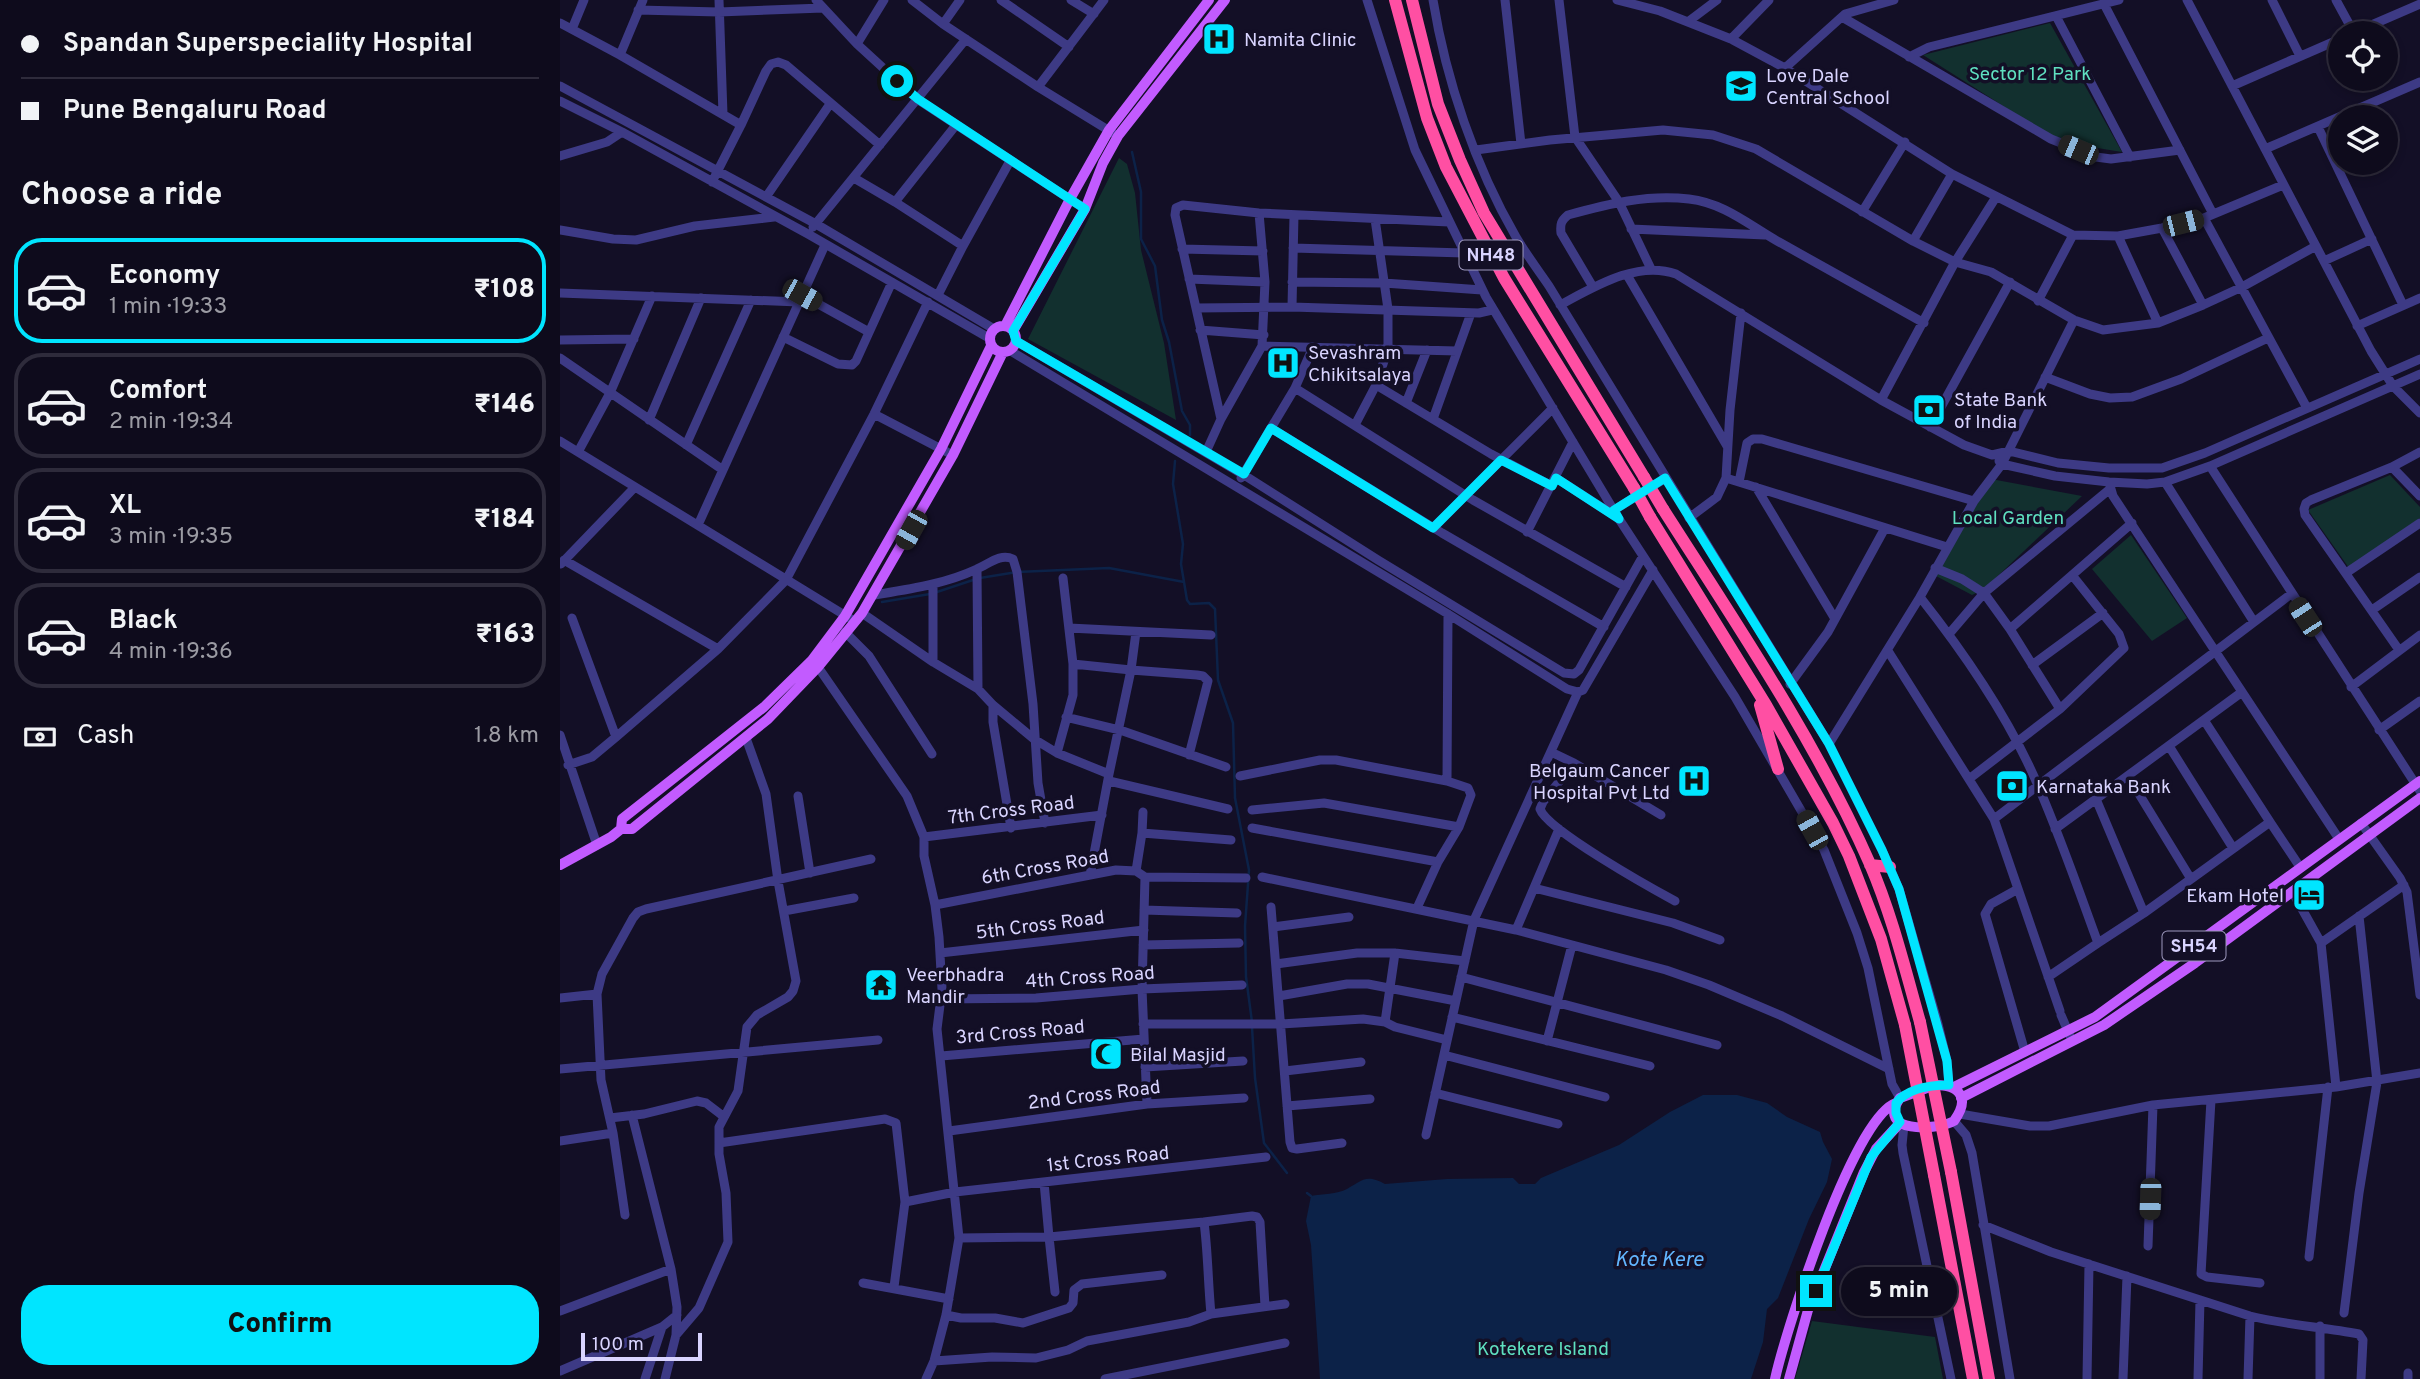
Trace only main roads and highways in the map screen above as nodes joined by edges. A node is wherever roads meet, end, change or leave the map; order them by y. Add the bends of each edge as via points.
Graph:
1 (1209, 0) edge
2 (1225, 0) edge
3 (1395, 0) edge
4 (1412, 0) edge
5 (1113, 133) junction
6 (1003, 339) junction
7 (854, 617) junction
8 (1755, 688) junction
9 (1778, 769) road end
10 (2418, 785) edge
11 (2420, 798) edge
12 (621, 829) junction
13 (560, 864) edge
14 (1870, 865) junction
15 (1890, 867) road end
16 (2268, 892) junction
17 (2276, 903) junction
18 (2133, 998) junction
19 (2071, 1037) junction
20 (1951, 1086) junction
21 (1961, 1098) junction
22 (1898, 1101) junction
23 (1902, 1124) junction
24 (1775, 1379) edge
25 (1789, 1379) edge
26 (1973, 1379) edge
27 (1989, 1379) edge

1 - 5 main road
2 - 5 main road
3 - 8 highway, NH48, bridge via 1427,118 1446,167 1504,278
4 - 14 highway, NH48, bridge via 1438,104 1484,213 1810,748
5 - 6 main road via 1070,199
5 - 6 main road via 1085,209
6 - 7 main road
6 - 7 main road via 953,455 874,595
7 - 12 main road via 764,708 622,819
7 - 12 main road via 818,667 746,738 632,830
8 - 9 highway
8 - 26 highway, NH48, bridge via 1849,856 1881,939 1905,1025
10 - 16 main road, SH54
11 - 17 main road, SH54
12 - 13 main road
14 - 15 highway
14 - 27 highway, NH48, bridge via 1920,1022
16 - 17 main road
16 - 18 main road, SH54
17 - 18 main road, SH54
18 - 19 main road, SH54 via 2095,1017
19 - 20 main road, SH54 via 2025,1052
19 - 21 main road, SH54
20 - 21 main road
20 - 22 main road via 1922,1088
21 - 23 main road via 1957,1117 1940,1127
22 - 23 main road via 1896,1113
22 - 24 main road via 1879,1115 1852,1163 1794,1310
23 - 25 main road via 1876,1149 1864,1172 1808,1310

